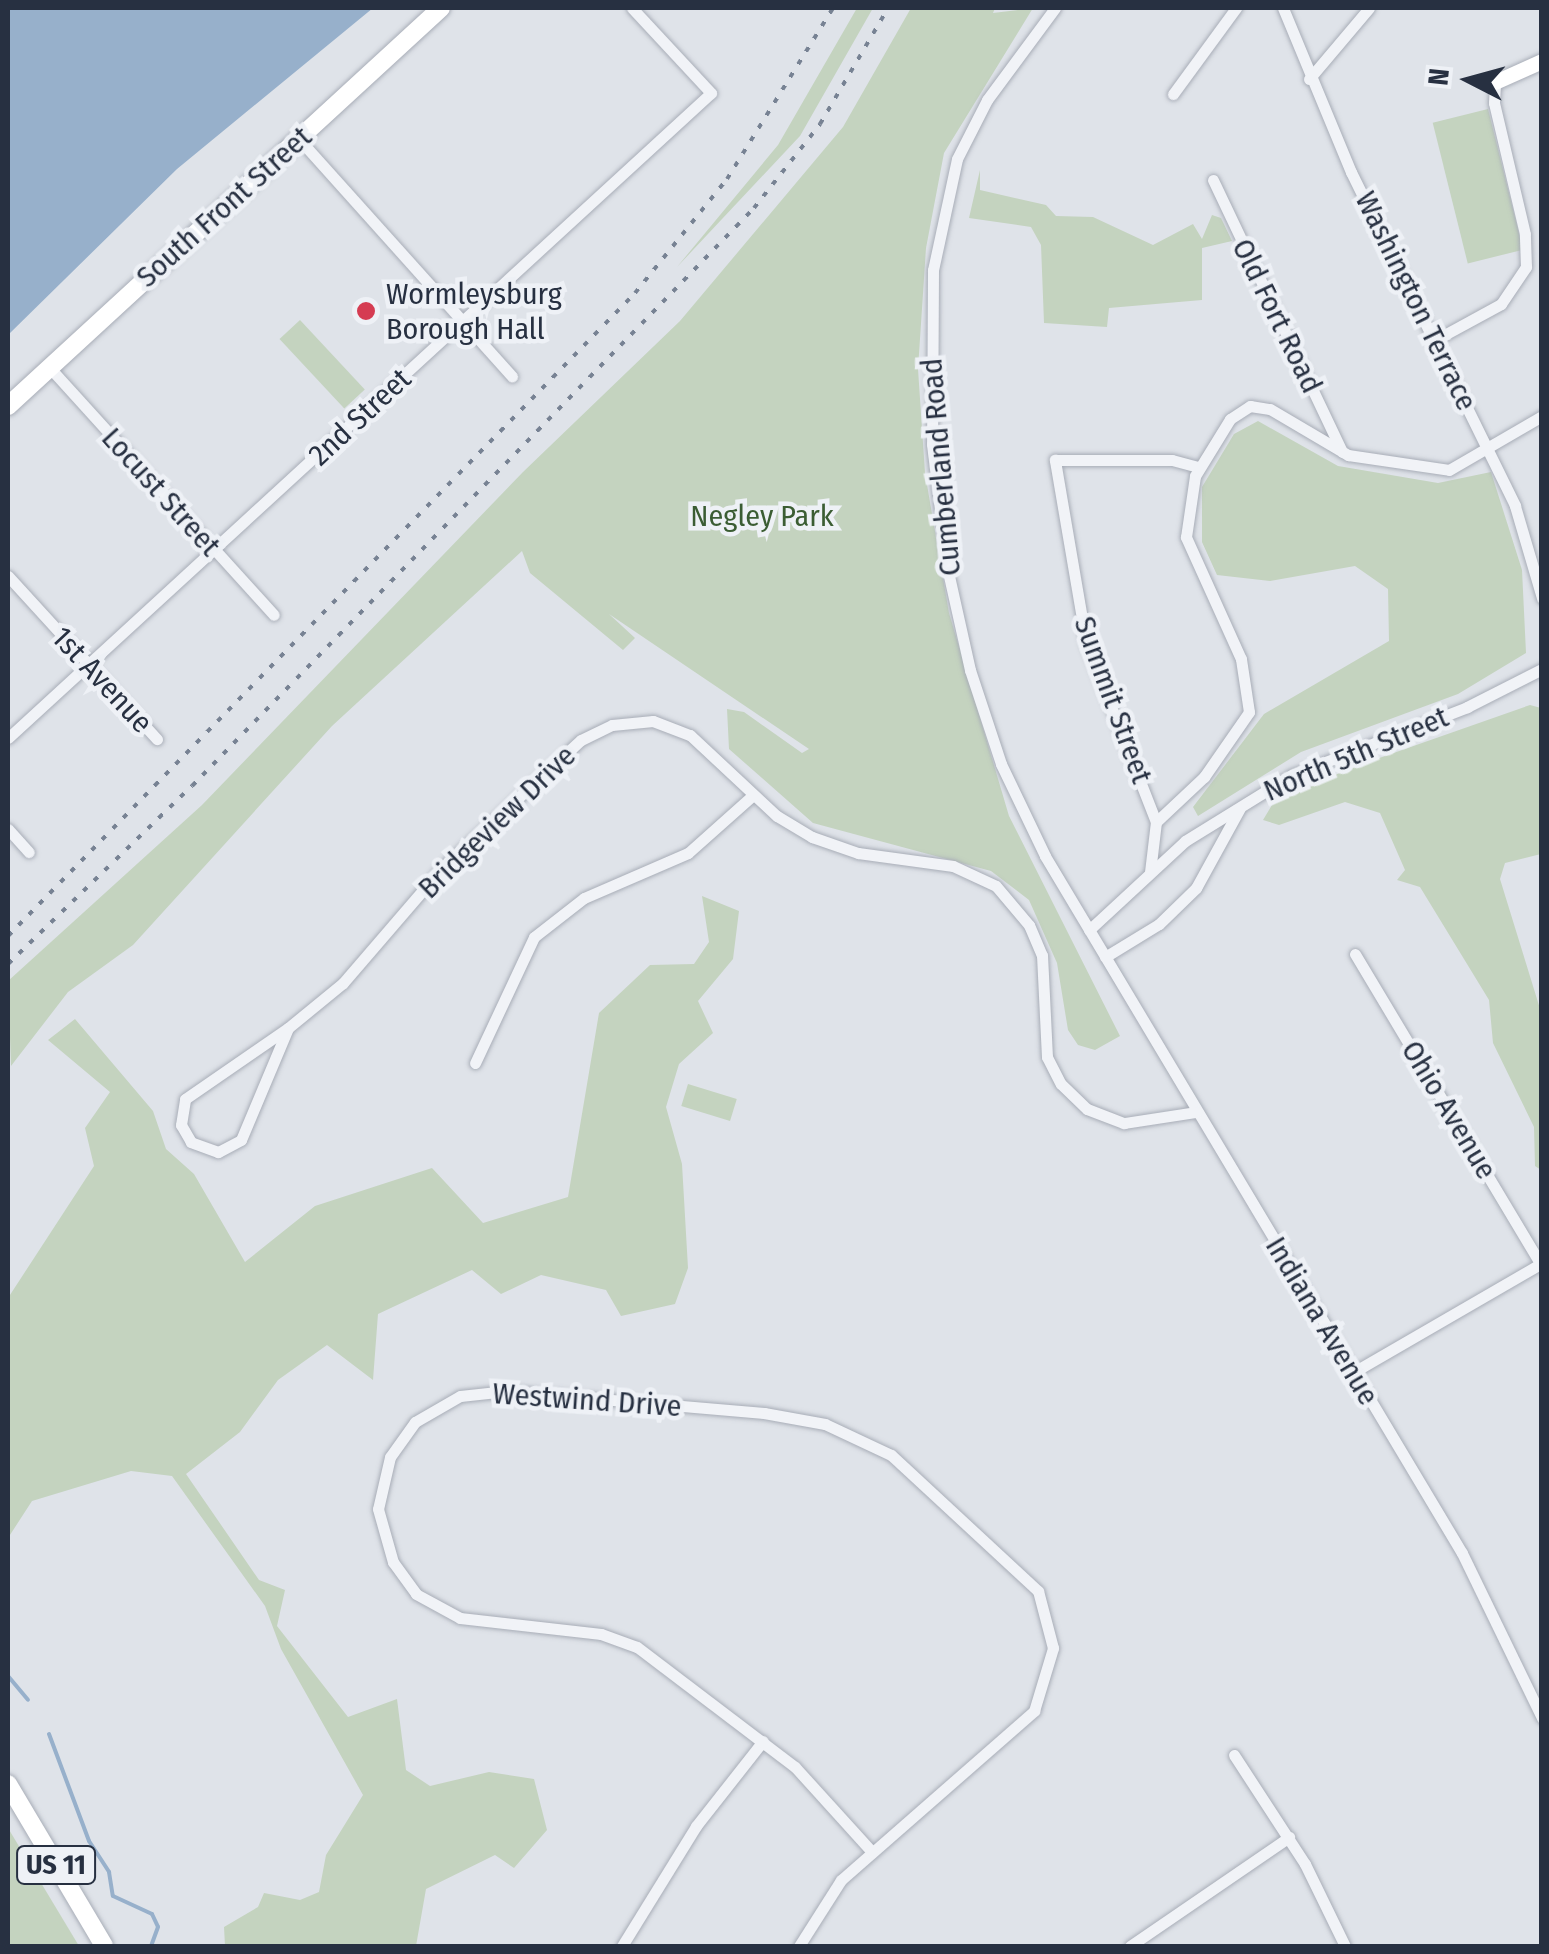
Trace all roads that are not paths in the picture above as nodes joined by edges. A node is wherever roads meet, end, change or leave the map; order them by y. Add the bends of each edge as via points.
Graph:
1 (441, 8) edge
2 (632, 8) edge
3 (1055, 8) edge
4 (1236, 8) edge
5 (1282, 8) edge
6 (1369, 8) edge
7 (1542, 61) edge
8 (1309, 78) junction
9 (1496, 82) joint
10 (1172, 94) dead end
11 (299, 139) junction
12 (1213, 180) dead end
13 (462, 322) junction
14 (1436, 340) junction
15 (50, 368) junction
16 (512, 376) dead end
17 (8, 406) edge
18 (1542, 416) edge
19 (1490, 451) junction
20 (1342, 452) junction
21 (1199, 467) junction
22 (214, 551) junction
23 (8, 576) edge
24 (1542, 598) edge
25 (274, 615) dead end
26 (88, 665) junction
27 (1542, 670) edge
28 (8, 738) edge
29 (157, 739) dead end
30 (753, 795) junction
31 (1242, 804) junction
32 (1156, 822) junction
33 (8, 829) edge
34 (29, 852) dead end
35 (1150, 872) junction
36 (1088, 930) junction
37 (1355, 954) dead end
38 (1105, 958) junction
39 (288, 1028) junction
40 (476, 1063) dead end
41 (1196, 1112) junction
42 (1541, 1264) edge
43 (1352, 1373) junction
44 (1542, 1718) edge
45 (763, 1741) junction
46 (1234, 1755) dead end
47 (8, 1784) edge
48 (1289, 1837) junction
49 (872, 1852) junction
50 (104, 1946) edge
51 (622, 1946) edge
52 (799, 1946) edge
53 (1130, 1946) edge
54 (1345, 1946) edge

1 - 11 main road, South Front Street
2 - 13 street, 2nd Street via 711,93
3 - 36 street, Cumberland Road via 987,100 948,185 933,270 929,386 940,524 970,670 1018,801
4 - 10 street
5 - 8 street, Washington Terrace
6 - 8 street
7 - 9 street
8 - 14 street, Washington Terrace
9 - 14 street via 1494,103 1526,267 1501,304
11 - 13 street
11 - 15 main road, South Front Street
12 - 20 street, Old Fort Road
13 - 16 street
13 - 22 street, 2nd Street
14 - 19 street, Washington Terrace
15 - 17 main road, South Front Street
15 - 22 street, Locust Street
18 - 19 street
19 - 20 street via 1449,470
19 - 24 street, Washington Terrace via 1528,539
20 - 21 street via 1283,414 1255,406 1230,420
21 - 32 street via 1188,500 1188,546 1241,659 1249,712 1204,777
21 - 32 street, Summit Street via 1172,460 1055,460 1086,642
22 - 25 street, Locust Street
22 - 26 street, 2nd Street
23 - 26 street, 1st Avenue
26 - 28 street, 2nd Street
26 - 29 street, 1st Avenue
27 - 31 street, North 5th Street via 1292,776
30 - 39 street, Bridgeview Drive via 682,730 634,721 597,730 442,869 354,972
30 - 40 street via 688,853 584,898 534,937
30 - 41 street, Bridgeview Drive via 798,830 838,847 953,866 996,886 1029,925 1042,955 1046,1056 1061,1084 1087,1109 1124,1124
31 - 35 street, North 5th Street
31 - 38 street via 1196,888 1159,924
32 - 35 street
33 - 34 street
35 - 36 street, North 5th Street
36 - 38 street, Indiana Avenue
37 - 42 street, Ohio Avenue
38 - 41 street, Indiana Avenue
39 - 39 street, Bridgeview Drive via 241,1140 218,1152 191,1142 182,1125 185,1099
41 - 43 street, Indiana Avenue
42 - 43 street
43 - 44 street, Indiana Avenue via 1462,1553
45 - 49 street, Westwind Drive via 795,1766
45 - 49 street, Westwind Drive via 675,1672 620,1640 475,1621 416,1594 388,1551 378,1509 384,1470 402,1437 444,1402 482,1392 764,1413 860,1438 951,1506 1038,1590 1053,1638 1047,1683 1018,1728
45 - 51 street via 696,1826
46 - 48 street
47 - 50 main road, US 11
48 - 53 street
48 - 54 street
49 - 52 street, Westwind Drive via 830,1893

